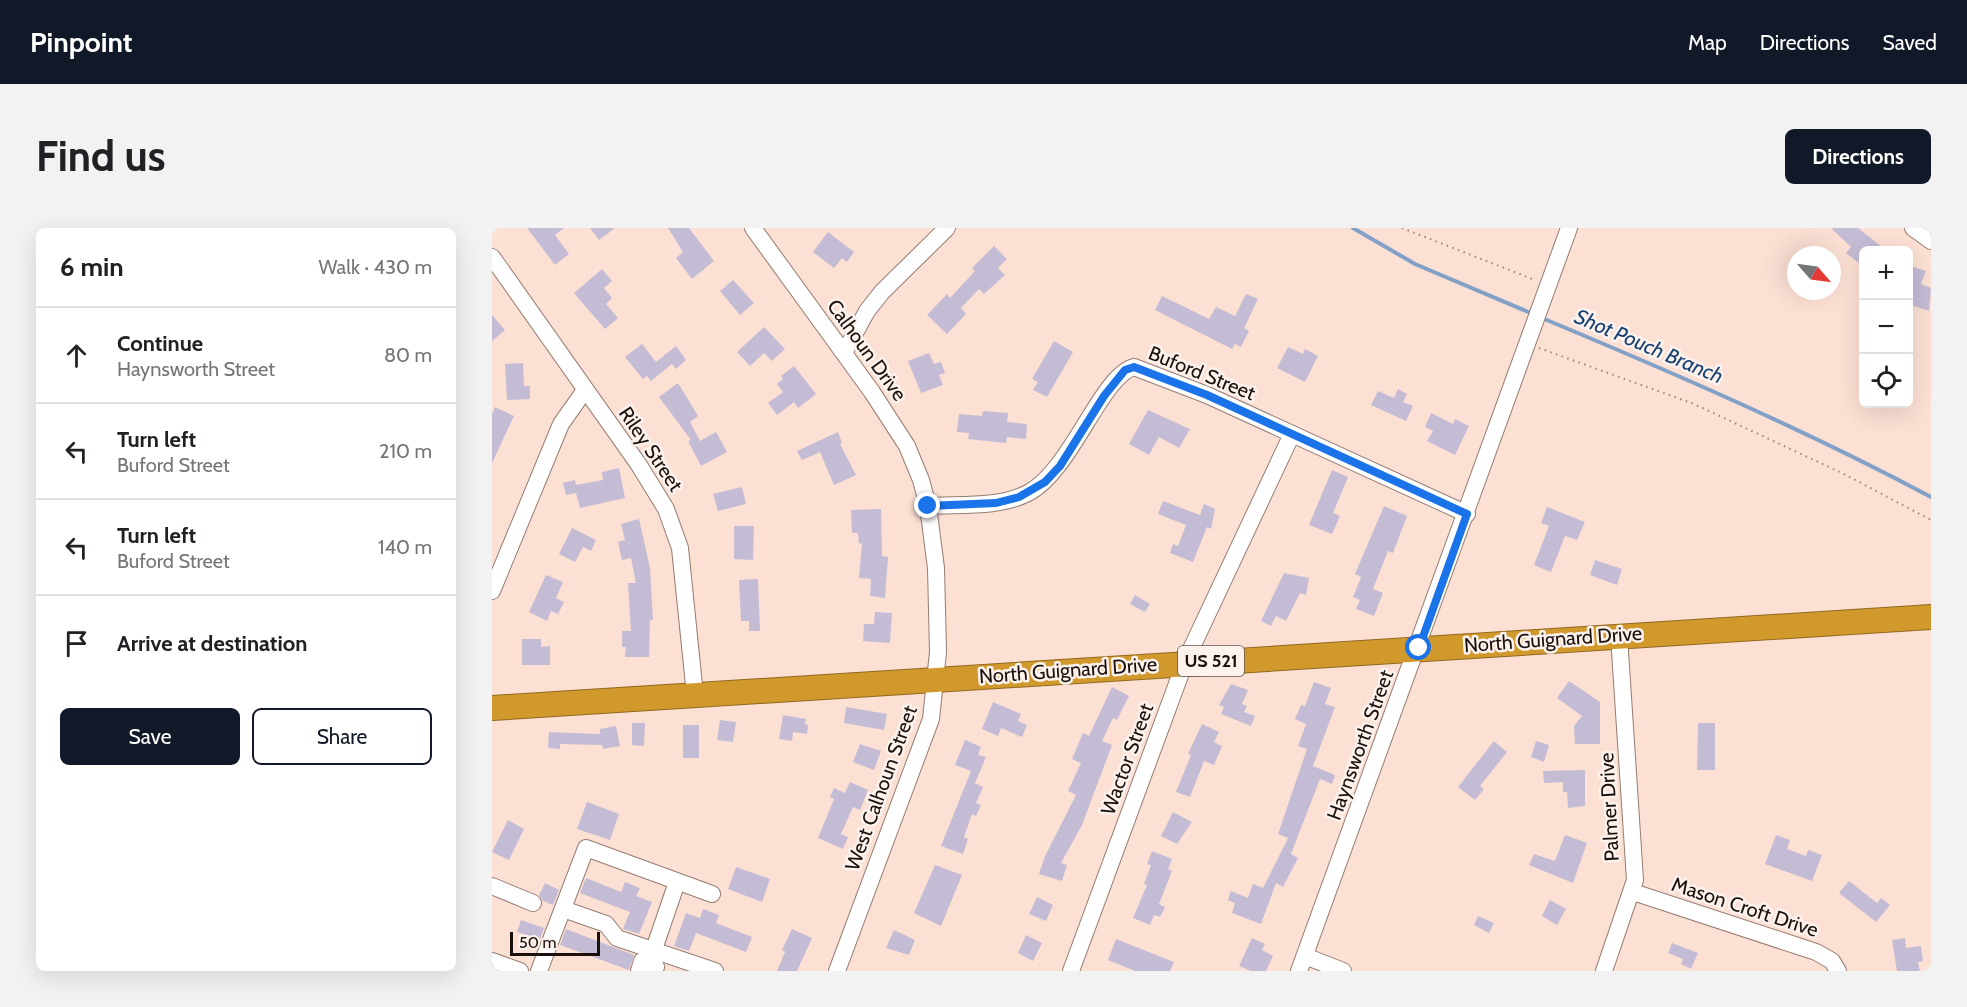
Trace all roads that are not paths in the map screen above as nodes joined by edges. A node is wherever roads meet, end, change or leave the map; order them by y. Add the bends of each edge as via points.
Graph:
1 (753, 228) edge
2 (947, 228) edge
3 (1569, 228) edge
4 (1913, 228) edge
5 (1931, 241) edge
6 (492, 257) edge
7 (844, 353) junction
8 (585, 390) junction
9 (1292, 434) junction
10 (928, 506) junction
11 (1467, 514) junction
12 (492, 591) edge
13 (1931, 617) edge
14 (1619, 636) junction
15 (1419, 648) junction
16 (1185, 662) junction
17 (937, 679) junction
18 (695, 695) junction
19 (492, 708) edge
20 (677, 882) junction
21 (492, 886) edge
22 (1633, 892) junction
23 (712, 894) dead end
24 (533, 903) dead end
25 (563, 909) junction
26 (653, 959) edge
27 (492, 960) edge
28 (1302, 963) edge
29 (520, 971) edge
30 (539, 971) edge
31 (639, 971) edge
32 (715, 971) edge
33 (837, 971) edge
34 (1071, 971) edge
35 (1343, 971) edge
36 (1604, 971) edge
37 (1838, 971) edge

1 - 7 street, Calhoun Drive
2 - 7 street via 882,292
3 - 11 street, Haynsworth Street
4 - 5 street
6 - 8 street, Riley Street
7 - 10 street, Calhoun Drive via 907,446
8 - 12 street via 561,424
8 - 18 street, Riley Street via 658,492 672,524 680,548
9 - 10 street, Buford Street via 1134,367 1125,370 1104,396 1060,466 1045,482 1019,497 996,503
9 - 11 street, Buford Street
9 - 16 street, Wactor Street
10 - 17 street, West Calhoun Street via 936,568
11 - 15 street, Haynsworth Street
13 - 14 highway, North Guignard Drive / US 521
14 - 15 highway, North Guignard Drive / US 521
14 - 22 street, Palmer Drive
15 - 16 highway, North Guignard Drive / US 521
15 - 28 street, Haynsworth Street
16 - 17 highway, North Guignard Drive / US 521
16 - 34 street, Wactor Street
17 - 18 highway, North Guignard Drive / US 521
17 - 33 street, West Calhoun Street via 925,738
18 - 19 highway, North Guignard Drive / US 521
20 - 23 street
20 - 25 street via 586,848
20 - 26 street
21 - 24 street
22 - 36 street, Palmer Drive
22 - 37 street, Mason Croft Drive via 1816,952 1832,961
25 - 26 street via 606,924 617,938
25 - 30 street
26 - 31 street via 642,961
26 - 32 street
27 - 29 street
28 - 35 street

